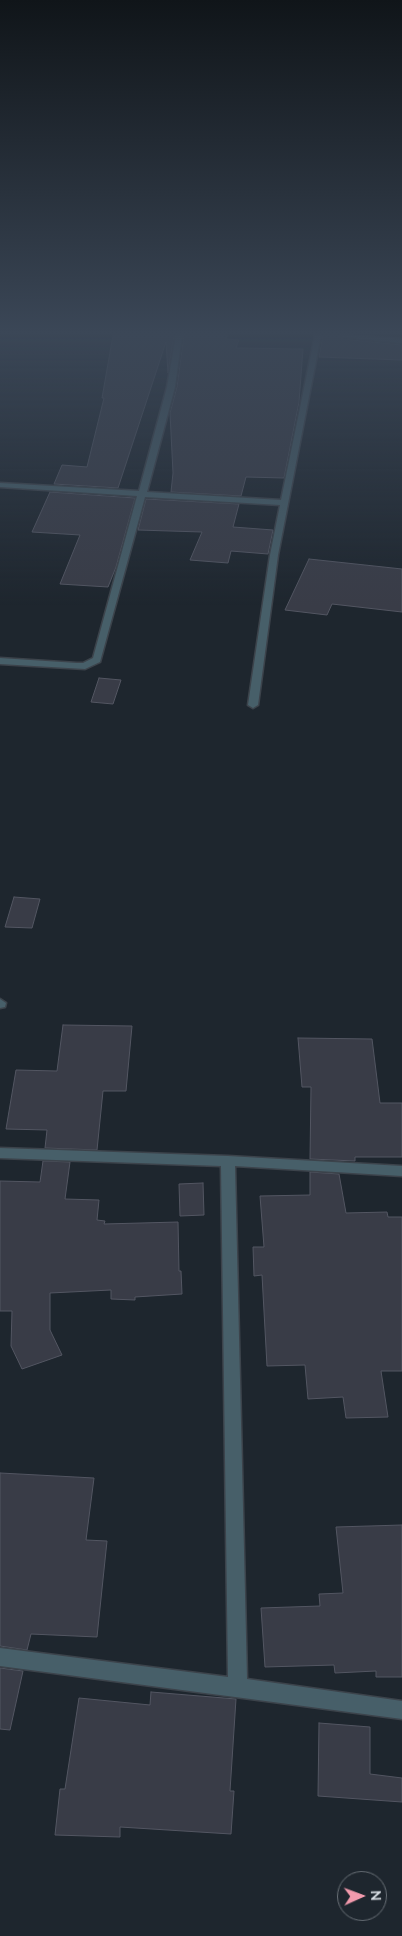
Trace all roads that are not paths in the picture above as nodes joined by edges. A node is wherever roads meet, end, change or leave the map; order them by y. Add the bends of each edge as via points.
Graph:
1 (161, 425) edge
2 (300, 425) edge
3 (0, 485) edge
4 (142, 494) junction
5 (284, 503) junction
6 (0, 660) edge
7 (253, 705) dead end
8 (0, 1153) edge
9 (228, 1161) junction
10 (402, 1171) edge
11 (0, 1657) edge
12 (238, 1687) junction
13 (402, 1710) edge

1 - 4 street
2 - 5 street
3 - 4 street
4 - 5 street
4 - 6 street via 97,660 85,666
5 - 7 street
8 - 9 street
9 - 10 street
9 - 12 street
11 - 12 street
12 - 13 street

